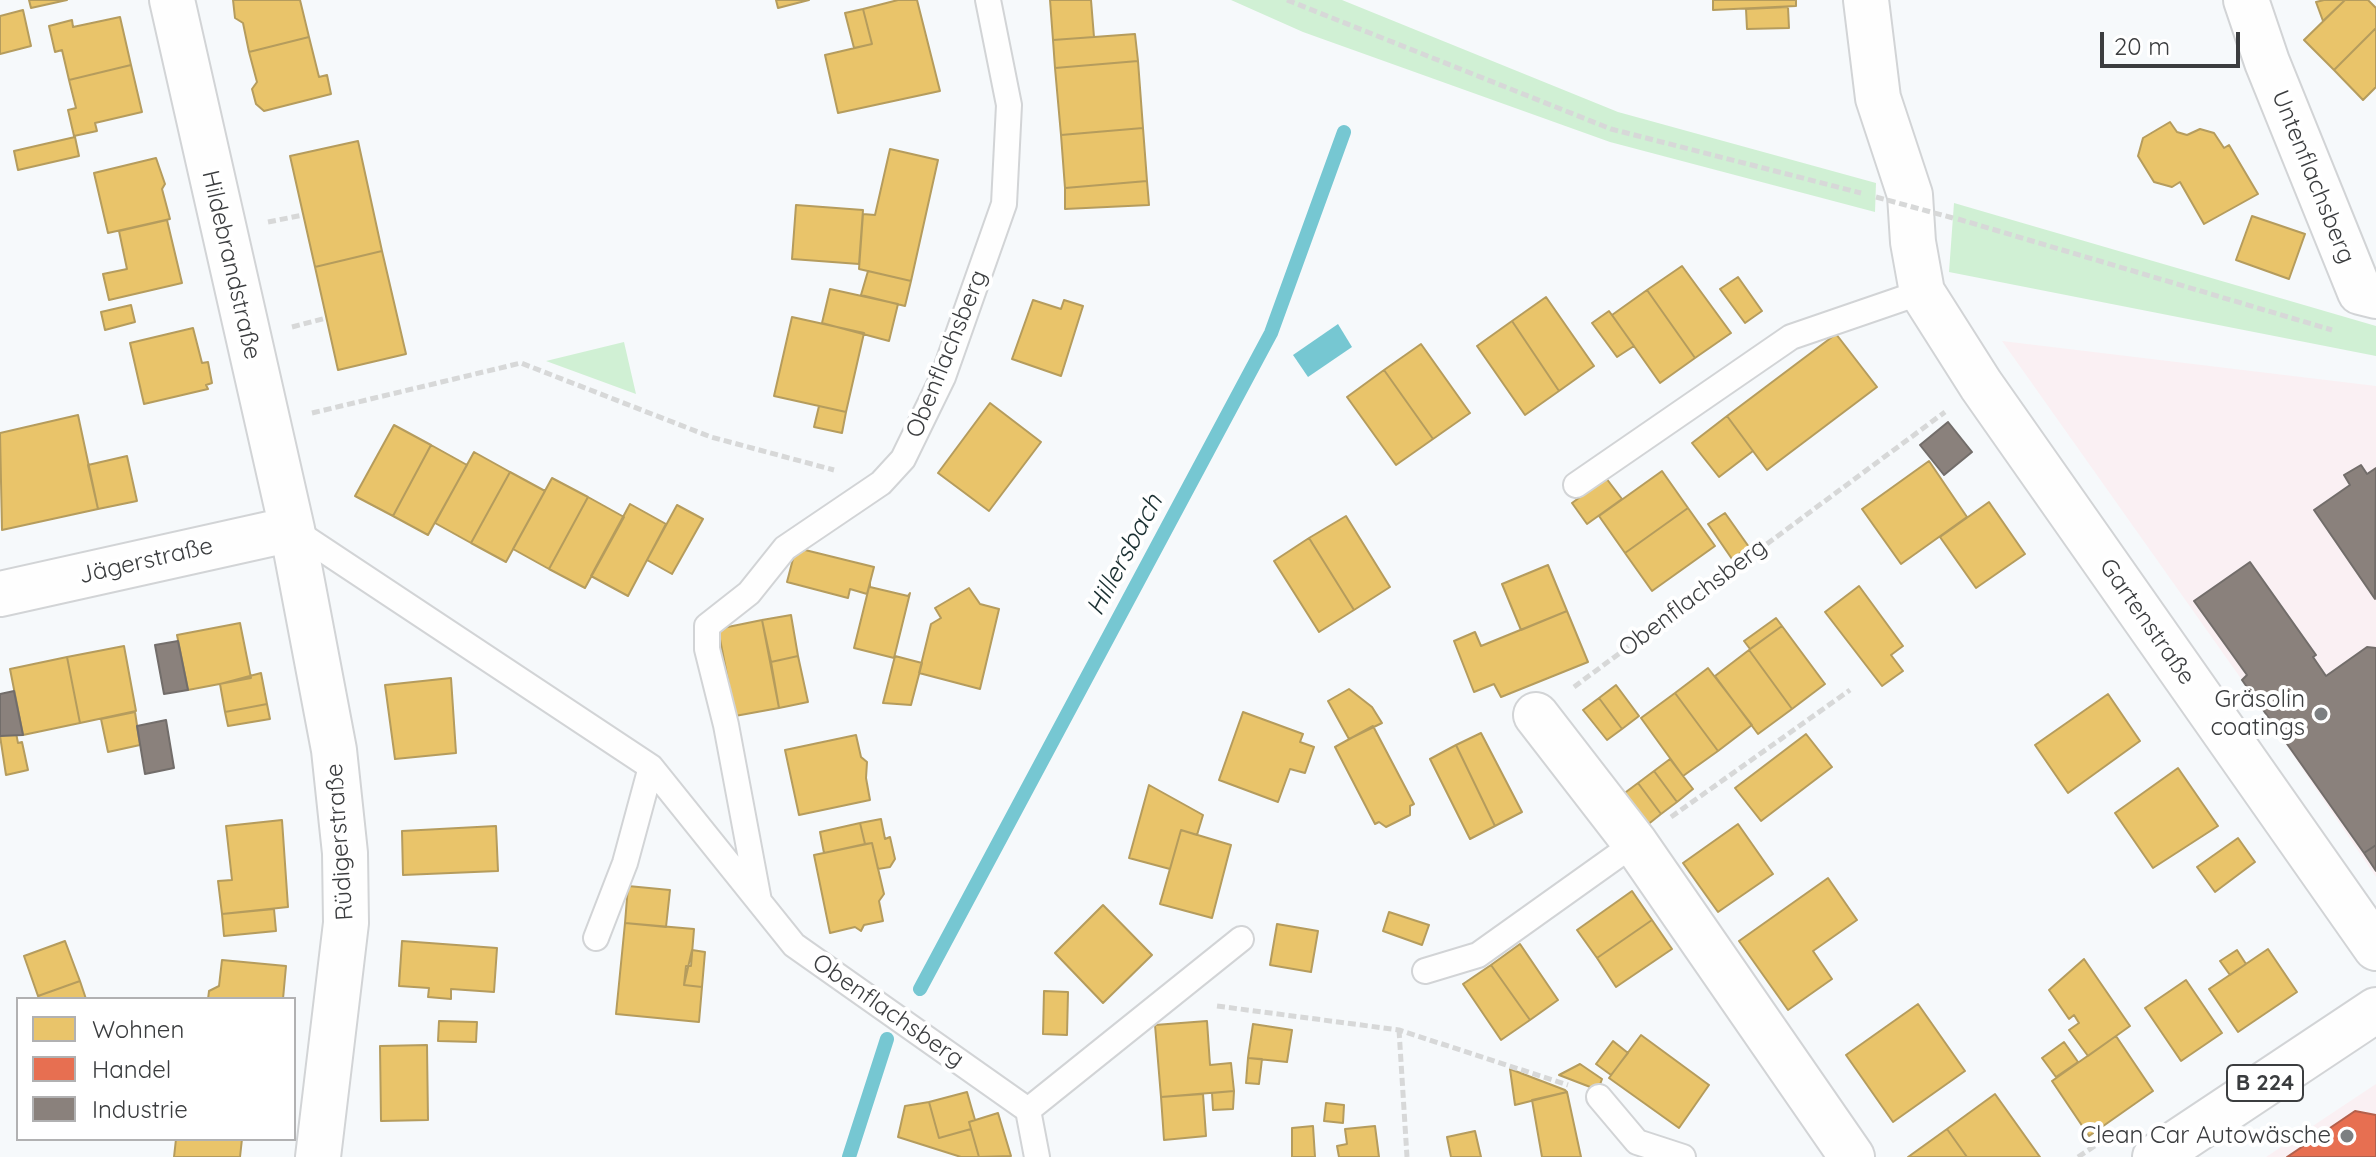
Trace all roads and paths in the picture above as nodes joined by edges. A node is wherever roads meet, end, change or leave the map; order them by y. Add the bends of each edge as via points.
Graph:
1 (172, 0) edge
2 (988, 0) edge
3 (1287, 0) edge
4 (1866, 0) edge
5 (2246, 0) edge
6 (1922, 292) junction
7 (2376, 296) edge
8 (2334, 330) dead end
9 (1981, 385) junction
10 (267, 424) junction
11 (881, 483) junction
12 (1576, 485) dead end
13 (292, 529) junction
14 (0, 594) edge
15 (1850, 690) dead end
16 (1536, 715) joint
17 (651, 767) junction
18 (1635, 843) junction
19 (759, 901) junction
20 (596, 938) dead end
21 (1241, 939) dead end
22 (2376, 948) edge
23 (1425, 971) dead end
24 (1164, 1001) junction
25 (2376, 1010) edge
26 (1399, 1030) junction
27 (1599, 1097) joint
28 (1028, 1110) junction
29 (318, 1157) edge
30 (1037, 1157) edge
31 (1407, 1157) edge
32 (1683, 1157) edge
33 (1852, 1157) edge
34 (2155, 1157) edge

1 - 10 street, Hildebrandstraße
2 - 11 lane, Obenflachsberg via 1009,105 1004,204 943,377 903,459
3 - 8 path, bridge via 1611,129 1953,218
4 - 6 street, Gartenstraße via 1878,98 1910,195
5 - 7 street, Untenflachsberg via 2360,292
6 - 9 street, Gartenstraße
6 - 12 lane via 1791,337
9 - 16 path, Obenflachsberg
9 - 22 street, Gartenstraße
10 - 11 path via 521,363 711,437
10 - 13 street, Hildebrandstraße
11 - 19 lane, Obenflachsberg via 785,548 749,593 707,626 707,649
13 - 14 street, Jägerstraße
13 - 17 lane, Obenflachsberg
13 - 29 street, Rüdigerstraße via 334,750 345,853 346,923
15 - 18 path
16 - 18 street
17 - 19 lane, Obenflachsberg
17 - 20 lane via 625,863
18 - 23 lane via 1478,955
18 - 33 street
19 - 28 lane, Obenflachsberg via 794,945
21 - 24 lane
24 - 26 path
24 - 28 lane
25 - 34 street, B 224
26 - 27 path
26 - 31 path
27 - 32 lane via 1637,1142
28 - 30 lane

